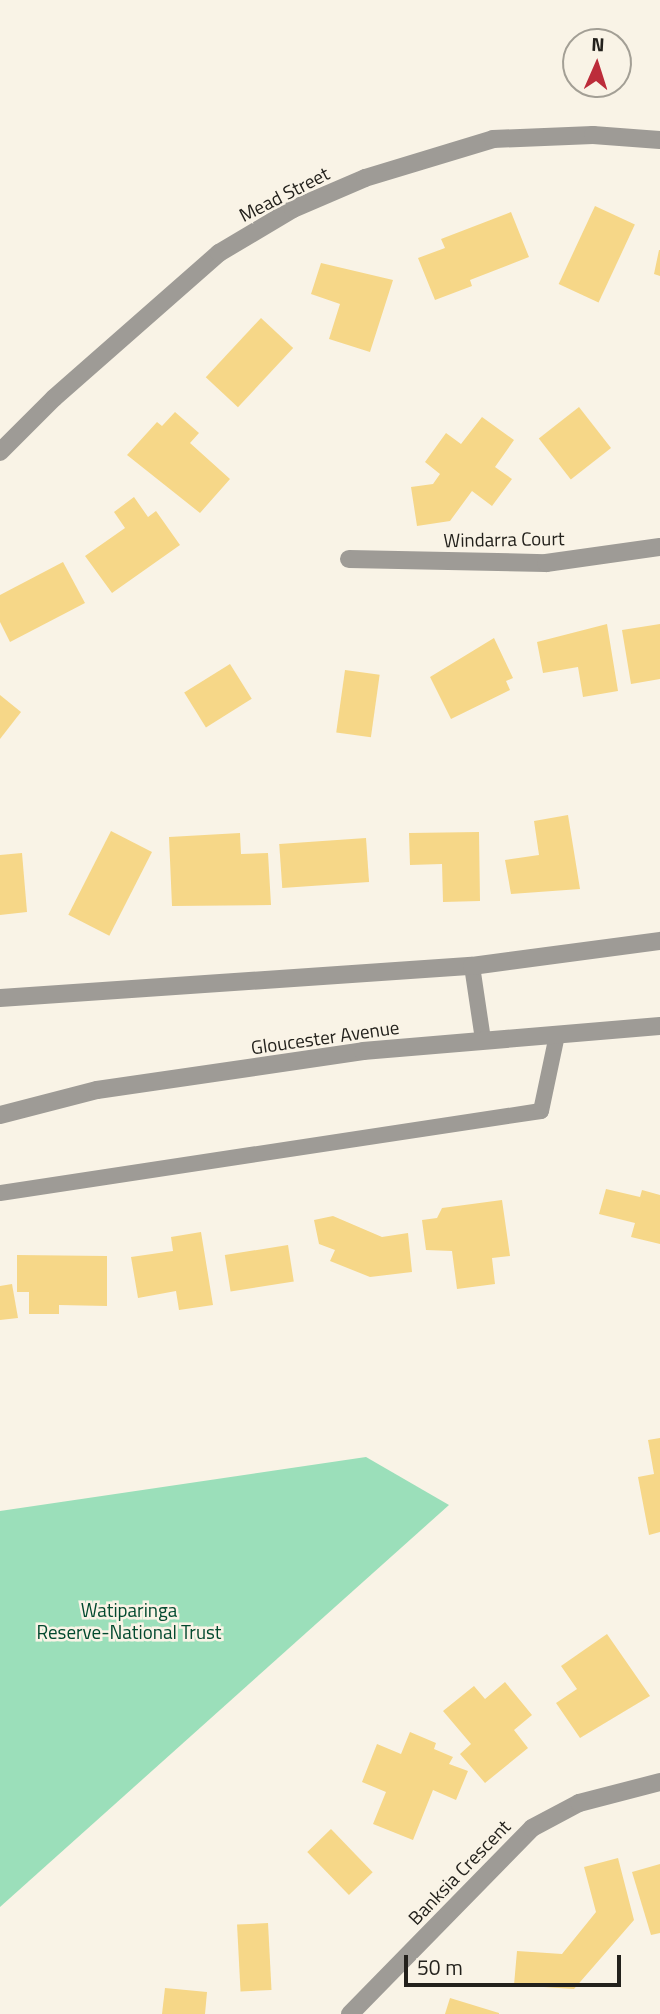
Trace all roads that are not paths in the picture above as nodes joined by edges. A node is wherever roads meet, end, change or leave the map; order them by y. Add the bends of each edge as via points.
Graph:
1 (660, 140) edge
2 (0, 452) edge
3 (660, 547) edge
4 (349, 559) dead end
5 (660, 941) edge
6 (472, 966) junction
7 (0, 998) edge
8 (660, 1026) edge
9 (557, 1035) junction
10 (483, 1040) junction
11 (0, 1115) edge
12 (0, 1193) edge
13 (660, 1782) edge
14 (350, 2014) edge

1 - 2 street, Mead Street via 593,135 493,139 365,178 293,209 219,253 54,398
3 - 4 street, Windarra Court via 545,563
5 - 6 street
6 - 7 street
6 - 10 lane
8 - 9 street, Gloucester Avenue
9 - 10 street, Gloucester Avenue
9 - 12 lane via 541,1111
10 - 11 street, Gloucester Avenue via 363,1051 111,1088
13 - 14 street, Banksia Crescent via 579,1803 532,1828

